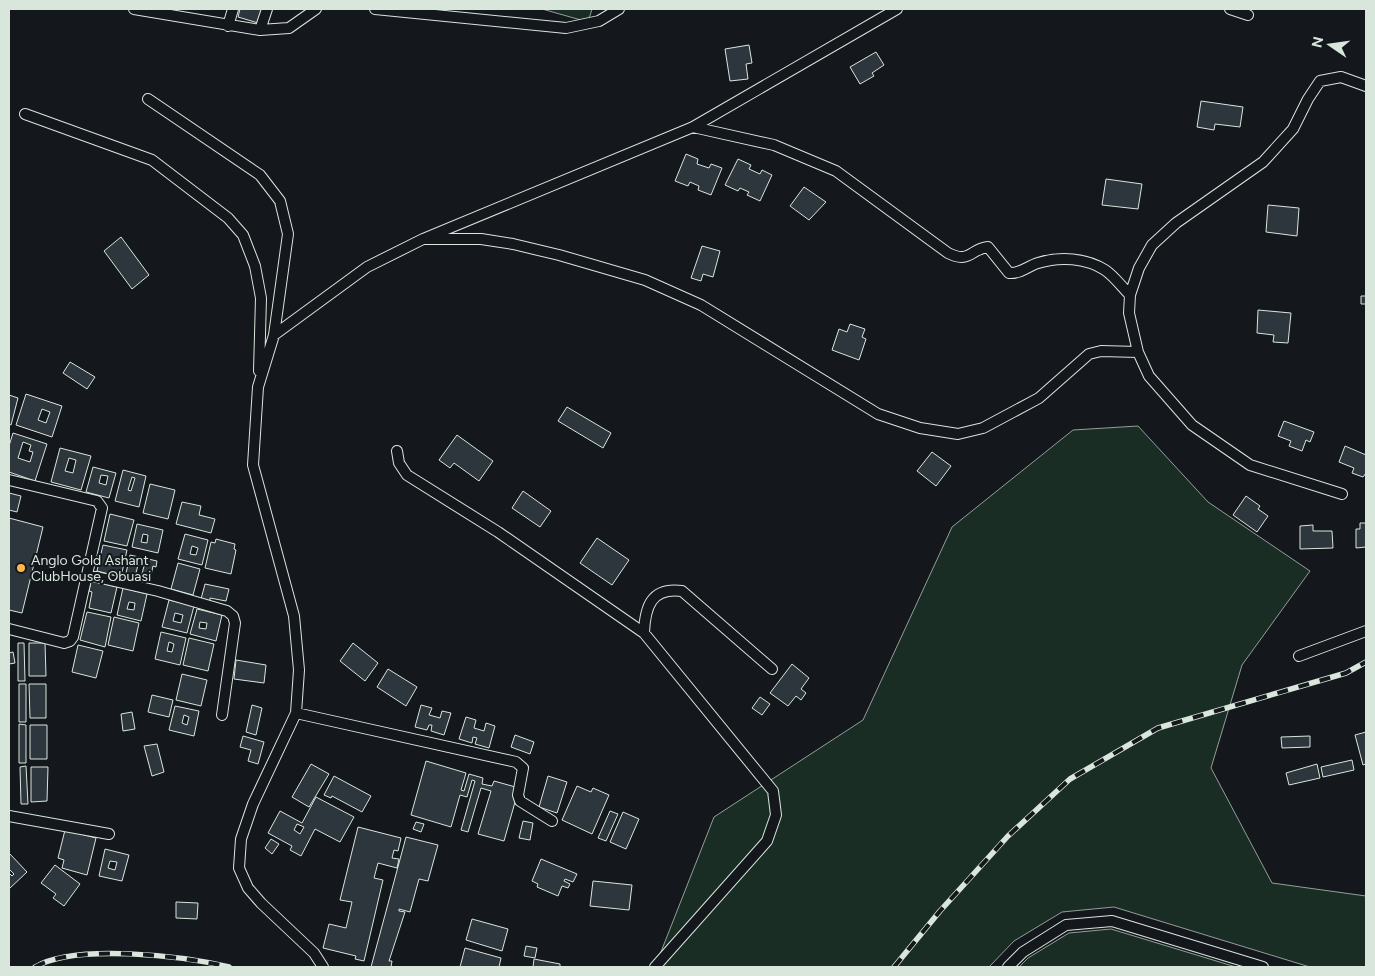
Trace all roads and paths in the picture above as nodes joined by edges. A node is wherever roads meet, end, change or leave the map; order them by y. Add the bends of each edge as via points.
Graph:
1 (134, 9) edge
2 (233, 9) edge
3 (266, 9) edge
4 (316, 9) edge
5 (375, 9) edge
6 (619, 9) edge
7 (897, 9) edge
8 (1230, 9) edge
9 (152, 11) edge
10 (1248, 15) dead end
11 (228, 26) junction
12 (260, 30) junction
13 (1366, 86) edge
14 (148, 99) dead end
15 (25, 114) dead end
16 (693, 127) junction
17 (423, 239) junction
18 (1130, 295) junction
19 (274, 335) junction
20 (1138, 352) junction
21 (258, 387) junction
22 (396, 451) dead end
23 (9, 480) edge
24 (1342, 494) dead end
25 (88, 575) junction
26 (9, 629) edge
27 (1366, 631) edge
28 (644, 634) junction
29 (1300, 656) dead end
30 (772, 669) dead end
31 (296, 713) junction
32 (222, 715) dead end
33 (9, 816) edge
34 (552, 821) dead end
35 (109, 834) dead end
36 (323, 967) edge
37 (655, 967) edge
38 (1008, 967) edge
39 (1263, 967) edge

1 - 9 street
2 - 11 street
3 - 12 street
4 - 12 street via 289,28
5 - 6 street via 566,28 599,21
7 - 16 street
8 - 10 street
9 - 11 street
11 - 12 street
13 - 18 street via 1341,77 1320,81 1293,129 1263,162 1176,223 1152,245 1139,268
14 - 19 street via 260,176 280,201 288,234
15 - 21 street via 152,160 228,218 243,235 255,266 261,298
16 - 17 street
16 - 18 street via 774,144 836,172 958,258 967,258 988,247 1004,268 1015,274 1038,263 1064,259 1087,261 1107,271
17 - 19 street via 366,266
17 - 20 street via 481,239 513,244 645,280 701,305 878,414 920,428 958,434 984,428 1039,398 1089,354
18 - 20 street via 1129,313
19 - 21 street
20 - 24 street via 1149,376 1192,425 1250,465
21 - 31 street via 253,465 294,616 299,670
22 - 28 street via 407,474 498,532
23 - 25 street via 100,503 102,508
25 - 26 street via 70,642
25 - 32 street via 158,591 227,611 233,616 235,623
27 - 29 street
28 - 30 street via 645,615 653,597 667,589 682,591
28 - 37 street via 772,791 776,815 767,841
31 - 34 street via 516,762 523,768 518,795 520,801
31 - 36 street via 253,804 241,839 239,868 248,888 314,953
33 - 35 street
38 - 39 street via 1023,952 1066,926 1112,921

